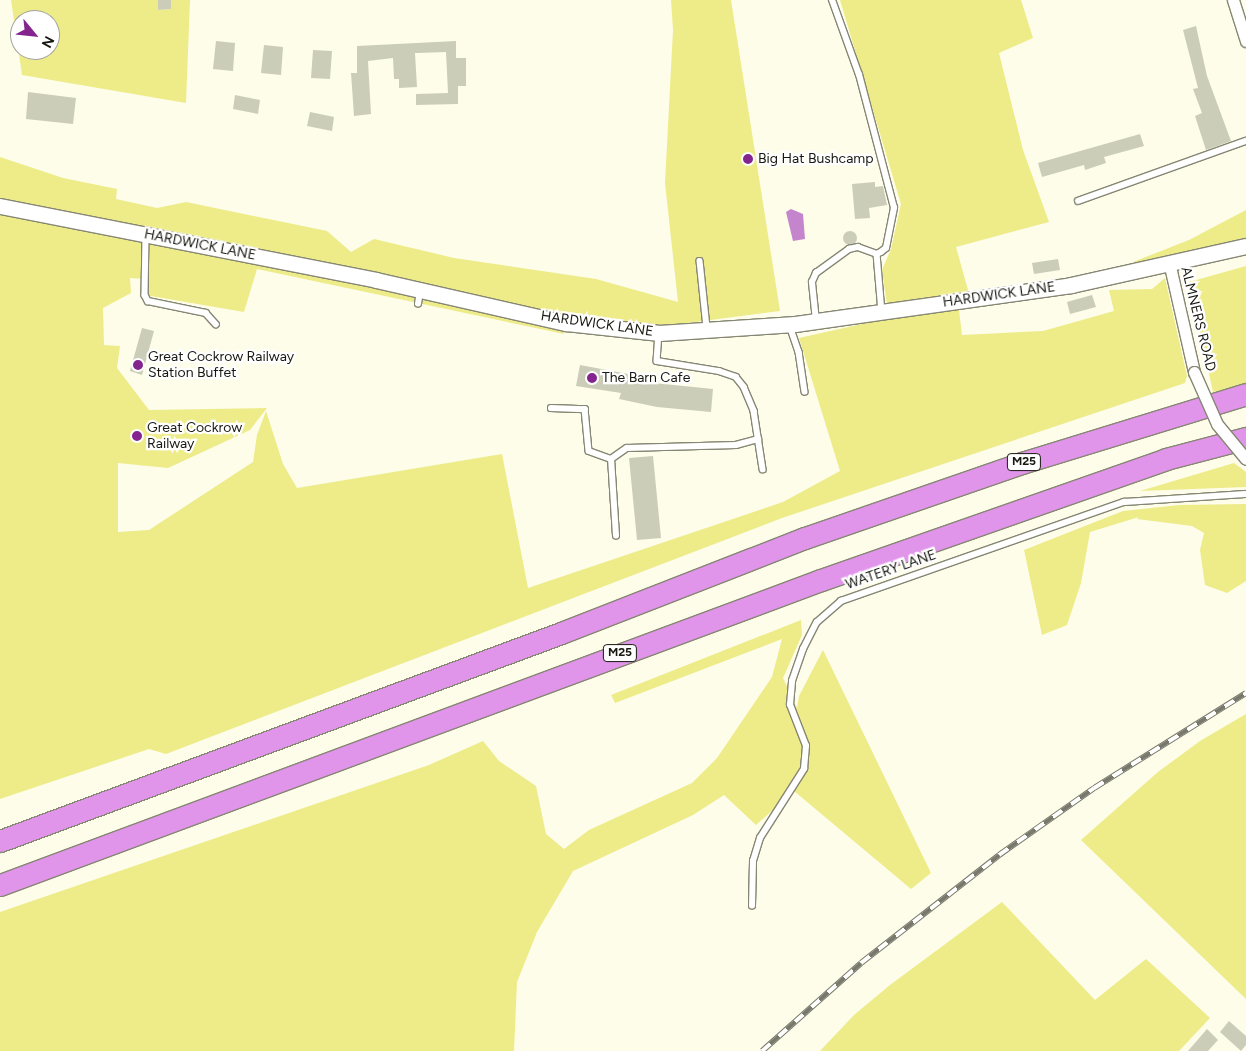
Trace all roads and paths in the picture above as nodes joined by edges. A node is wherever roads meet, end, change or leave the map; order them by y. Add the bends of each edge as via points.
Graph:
1 (832, 0) edge
2 (1233, 0) edge
3 (1246, 40) edge
4 (1246, 141) edge
5 (1078, 201) dead end
6 (0, 206) edge
7 (146, 234) junction
8 (1246, 246) edge
9 (877, 254) junction
10 (700, 261) dead end
11 (1169, 262) junction
12 (882, 312) junction
13 (816, 321) junction
14 (216, 324) dead end
15 (790, 324) junction
16 (707, 332) junction
17 (658, 333) junction
18 (805, 392) dead end
19 (1246, 394) edge
20 (551, 408) dead end
21 (1246, 438) edge
22 (758, 439) junction
23 (1246, 459) edge
24 (610, 460) junction
25 (763, 469) dead end
26 (1246, 494) edge
27 (616, 536) dead end
28 (0, 841) edge
29 (0, 885) edge
30 (752, 906) dead end

1 - 9 lane via 859,76 892,198 886,248
2 - 3 street
4 - 5 lane
6 - 7 street, HARDWICK LANE
7 - 14 lane via 145,295 148,301 206,313
7 - 17 street, HARDWICK LANE via 419,297 566,323
8 - 11 street, HARDWICK LANE
9 - 12 lane
9 - 13 lane via 858,246 816,274 812,282
10 - 16 lane
11 - 12 street, HARDWICK LANE via 1071,286
11 - 23 street, ALMNERS ROAD, bridge via 1194,372 1217,424
12 - 13 street, HARDWICK LANE
13 - 15 street, HARDWICK LANE
15 - 16 street, HARDWICK LANE
15 - 18 lane via 799,352
16 - 17 street, HARDWICK LANE
17 - 22 lane via 657,361 719,370 736,377 754,411
19 - 28 highway, M25 via 1022,463 805,538 561,633
20 - 24 lane via 585,408 589,450
21 - 29 highway, M25 via 1166,459 821,580
22 - 24 lane via 736,445 627,448
22 - 25 lane
24 - 27 lane
26 - 30 lane, WATERY LANE via 1124,502 841,601 817,622 792,681 790,705 806,746 804,769 760,838 753,861

